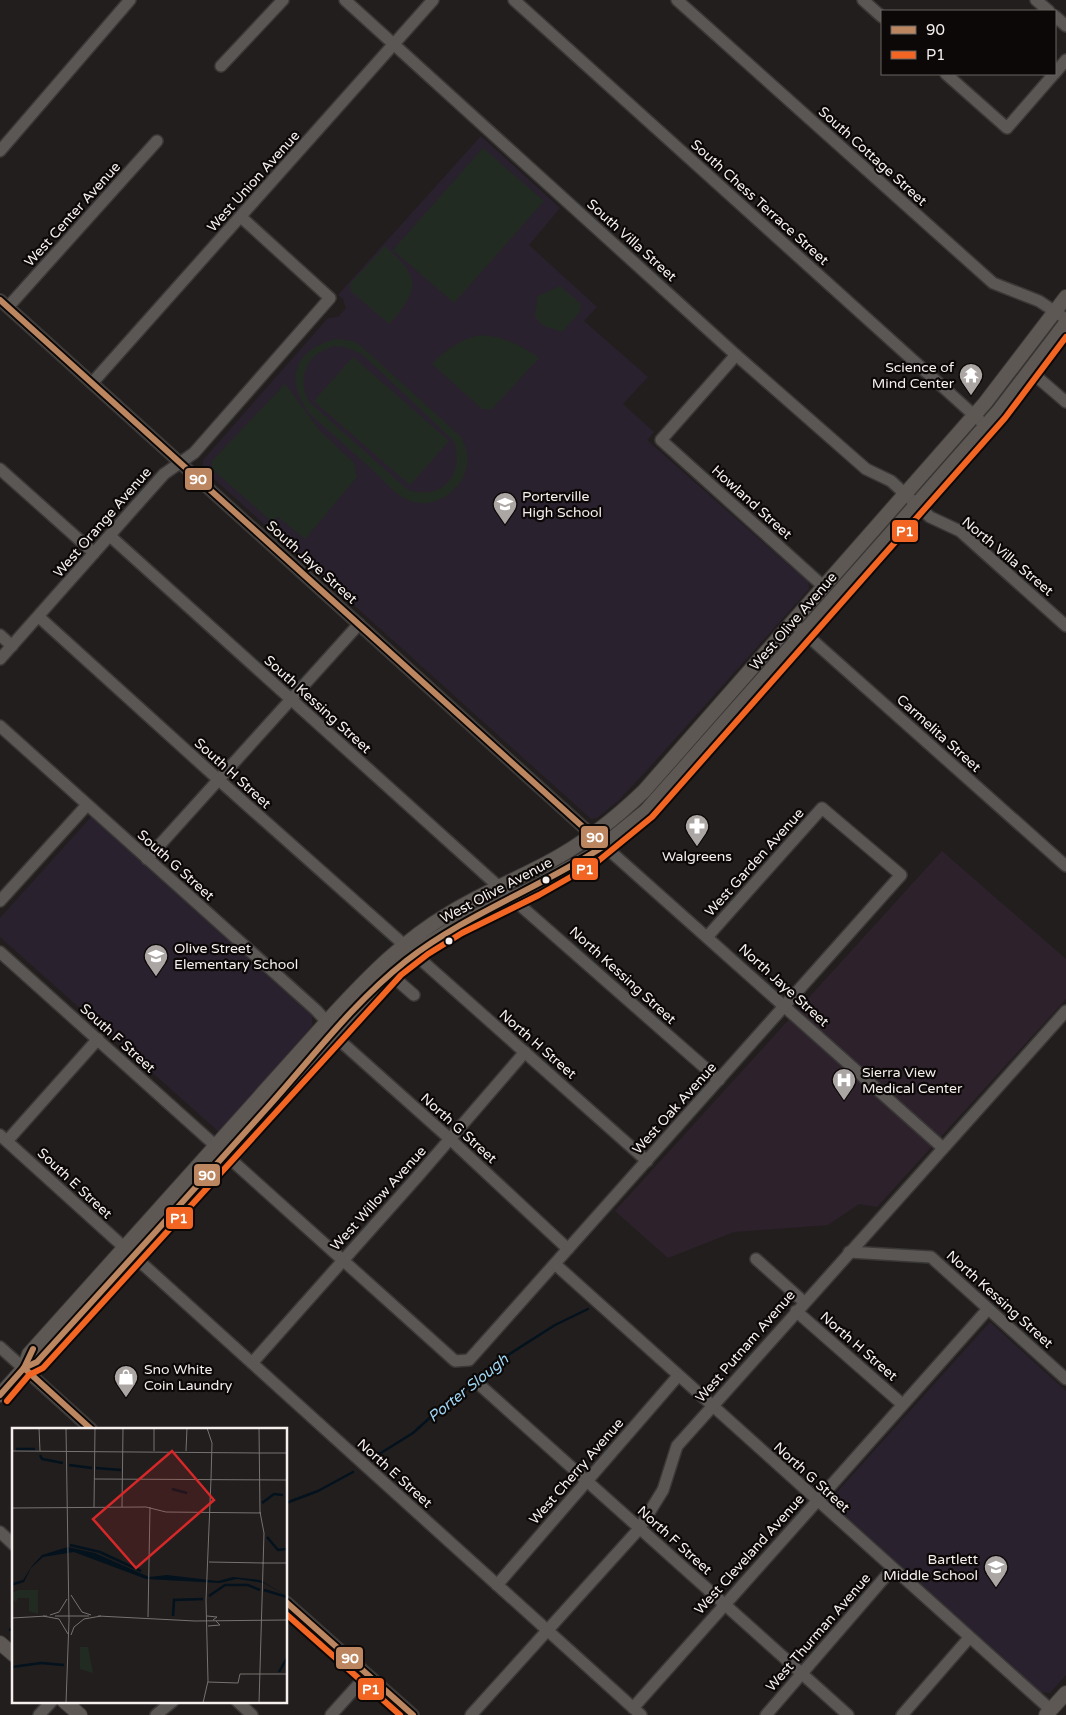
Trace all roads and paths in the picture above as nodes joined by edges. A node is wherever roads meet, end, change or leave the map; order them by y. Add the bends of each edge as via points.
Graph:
1 (130, 0) edge
2 (283, 0) edge
3 (345, 0) edge
4 (433, 0) edge
5 (514, 0) edge
6 (677, 0) edge
7 (862, 0) edge
8 (1036, 0) edge
9 (1048, 10) edge
10 (881, 17) edge
11 (1056, 17) edge
12 (1066, 26) edge
13 (394, 46) junction
14 (1066, 60) edge
15 (222, 66) dead end
16 (1056, 73) edge
17 (947, 75) edge
18 (1054, 75) edge
19 (157, 142) dead end
20 (0, 151) edge
21 (241, 217) junction
22 (1066, 297) edge
23 (4, 303) edge
24 (1062, 317) edge
25 (736, 355) junction
26 (1030, 371) junction
27 (93, 382) junction
28 (1066, 402) edge
29 (974, 415) junction
30 (986, 426) junction
31 (180, 464) junction
32 (0, 469) edge
33 (905, 494) junction
34 (917, 504) junction
35 (110, 536) junction
36 (94, 553) junction
37 (823, 586) junction
38 (39, 617) junction
39 (792, 622) junction
40 (359, 624) junction
41 (1066, 626) edge
42 (804, 632) junction
43 (0, 635) edge
44 (12, 646) junction
45 (0, 659) edge
46 (290, 699) junction
47 (703, 724) junction
48 (0, 726) edge
49 (220, 781) junction
50 (662, 794) junction
51 (87, 805) junction
52 (592, 835) junction
53 (604, 846) junction
54 (147, 859) junction
55 (1066, 866) edge
56 (901, 875) joint
57 (506, 892) junction
58 (0, 901) edge
59 (707, 937) junction
60 (410, 949) junction
61 (0, 952) edge
62 (390, 974) junction
63 (414, 995) dead end
64 (785, 1006) junction
65 (1066, 1011) edge
66 (331, 1027) junction
67 (98, 1039) junction
68 (524, 1052) junction
69 (285, 1069) junction
70 (719, 1080) junction
71 (271, 1103) junction
72 (3, 1138) edge
73 (450, 1139) junction
74 (943, 1148) junction
75 (220, 1150) junction
76 (647, 1161) junction
77 (852, 1248) junction
78 (568, 1249) junction
79 (128, 1253) junction
80 (343, 1259) junction
81 (756, 1259) dead end
82 (555, 1264) junction
83 (800, 1306) junction
84 (988, 1310) junction
85 (0, 1347) edge
86 (252, 1362) junction
87 (24, 1368) junction
88 (678, 1376) junction
89 (1066, 1379) edge
90 (482, 1387) dead end
91 (0, 1395) edge
92 (902, 1404) junction
93 (712, 1406) junction
94 (90, 1428) edge
95 (587, 1482) junction
96 (817, 1501) junction
97 (639, 1529) junction
98 (0, 1532) edge
99 (12, 1543) edge
100 (892, 1570) junction
101 (497, 1585) junction
102 (288, 1604) edge
103 (724, 1604) junction
104 (548, 1631) junction
105 (968, 1638) junction
106 (0, 1642) edge
107 (12, 1653) edge
108 (802, 1674) junction
109 (367, 1675) junction
110 (1066, 1693) edge
111 (51, 1702) edge
112 (65, 1702) edge
113 (172, 1702) edge
114 (238, 1702) edge
115 (637, 1711) edge
116 (1049, 1712) edge
117 (39, 1715) edge
118 (80, 1715) edge
119 (156, 1715) edge
120 (252, 1715) edge
121 (332, 1715) edge
122 (412, 1715) edge
123 (471, 1715) edge
124 (766, 1715) edge
125 (848, 1715) edge
126 (902, 1715) edge

1 - 20 street
2 - 15 street
3 - 13 street, South Villa Street
4 - 13 street, West Union Avenue
5 - 29 street, South Chess Terrace Street
6 - 24 street, South Cottage Street via 993,283 1039,301
7 - 10 street
8 - 9 street
11 - 12 street
13 - 21 street, West Union Avenue
13 - 25 street, South Villa Street
14 - 16 street
17 - 18 street via 1007,128
19 - 23 street, West Center Avenue
21 - 27 street, West Union Avenue
21 - 31 street, West Orange Avenue via 330,298 194,453
22 - 24 main road, West Olive Avenue
23 - 27 street, South Jaye Street
24 - 26 main road, West Olive Avenue
24 - 29 main road, West Olive Avenue
25 - 33 street, South Villa Street via 866,469 891,481
25 - 37 street, Howland Street via 661,440
26 - 28 street
26 - 30 main road, West Olive Avenue
27 - 31 street, South Jaye Street
29 - 30 street, South Chess Terrace Street
29 - 33 main road, West Olive Avenue
30 - 34 main road, West Olive Avenue
31 - 35 street, West Orange Avenue via 164,474
31 - 40 street, South Jaye Street
32 - 36 street
33 - 34 street, North Villa Street
33 - 37 main road, West Olive Avenue
34 - 41 street, North Villa Street via 930,517 960,531
34 - 42 main road, West Olive Avenue
35 - 36 street, West Orange Avenue
35 - 46 street, South Kessing Street
36 - 38 street, West Orange Avenue
37 - 39 main road, West Olive Avenue
38 - 44 street, West Orange Avenue
38 - 49 street, South H Street
39 - 42 street, Carmelita Street
39 - 47 main road, West Olive Avenue
40 - 46 street
40 - 52 street, South Jaye Street
42 - 50 main road, West Olive Avenue
42 - 55 street, Carmelita Street
43 - 44 street
44 - 45 street, West Orange Avenue
46 - 49 street
46 - 57 street, South Kessing Street
47 - 50 main road via 699,741 667,780
47 - 52 main road, West Olive Avenue via 633,802
48 - 51 street, South G Street
49 - 54 street
49 - 60 street, South H Street
50 - 53 main road, West Olive Avenue
51 - 54 street, South G Street
51 - 58 street
52 - 53 street, South Jaye Street
52 - 57 main road, West Olive Avenue
53 - 57 main road, West Olive Avenue via 554,877
53 - 59 street, North Jaye Street
54 - 66 street, South G Street
56 - 59 street, West Garden Avenue via 822,808
56 - 64 street, West Oak Avenue
57 - 60 main road, West Olive Avenue via 458,925
57 - 60 main road, West Olive Avenue via 448,914
57 - 70 street, North Kessing Street
59 - 64 street, North Jaye Street
60 - 62 main road, West Olive Avenue
60 - 66 main road, West Olive Avenue via 368,977
60 - 68 street, North H Street
61 - 67 street, South F Street
62 - 63 street
62 - 66 main road, West Olive Avenue
64 - 70 street, West Oak Avenue
64 - 74 street, North Jaye Street
65 - 74 street, West Putnam Avenue
66 - 69 main road, West Olive Avenue
66 - 71 main road, West Olive Avenue
66 - 73 street, North G Street via 338,1039
67 - 72 street
67 - 75 street, South F Street
68 - 73 street, West Willow Avenue
68 - 76 street, North H Street
69 - 71 main road via 280,1085 269,1097
69 - 75 main road, West Olive Avenue
70 - 76 street, West Oak Avenue
71 - 75 main road, West Olive Avenue
72 - 79 street, South E Street
73 - 78 street, North G Street
73 - 80 street, West Willow Avenue
74 - 77 street, West Putnam Avenue
75 - 79 main road, West Olive Avenue
75 - 80 street
76 - 78 street, West Oak Avenue
77 - 83 street, West Putnam Avenue
77 - 84 street, North Kessing Street via 931,1257
78 - 82 street, West Oak Avenue
79 - 86 street, North E Street
79 - 87 main road, West Olive Avenue via 37,1362
80 - 82 street, West Oak Avenue via 455,1361 469,1360
80 - 86 street, West Willow Avenue
81 - 83 street, North H Street
82 - 88 street, North G Street
83 - 92 street, North H Street
83 - 93 street, West Putnam Avenue
84 - 89 street, North Kessing Street
84 - 92 street, West Cleveland Avenue
85 - 87 street
86 - 101 street, North E Street
87 - 91 main road, West Olive Avenue
87 - 94 street
88 - 93 street, North G Street
88 - 95 street, West Cherry Avenue
90 - 95 street, North F Street
92 - 96 street, West Cleveland Avenue
93 - 96 street, North G Street
93 - 97 street, West Putnam Avenue via 677,1446 663,1490
95 - 97 street, North F Street
95 - 101 street, West Cherry Avenue
96 - 100 street, North G Street
96 - 103 street, West Cleveland Avenue
97 - 103 street, North F Street
97 - 104 street, West Putnam Avenue
98 - 99 street
100 - 105 street, North G Street
100 - 108 street, West Thurman Avenue
101 - 104 street, North E Street
102 - 109 street
103 - 108 street, North F Street
103 - 115 street, West Cleveland Avenue
104 - 115 street, North E Street
104 - 123 street, West Putnam Avenue
105 - 116 street, North G Street
105 - 126 street
106 - 107 main road
108 - 124 street, West Thurman Avenue
108 - 125 street, North F Street
109 - 121 street
109 - 122 street
110 - 116 main road
111 - 117 street
112 - 118 main road
113 - 119 street
114 - 120 street

